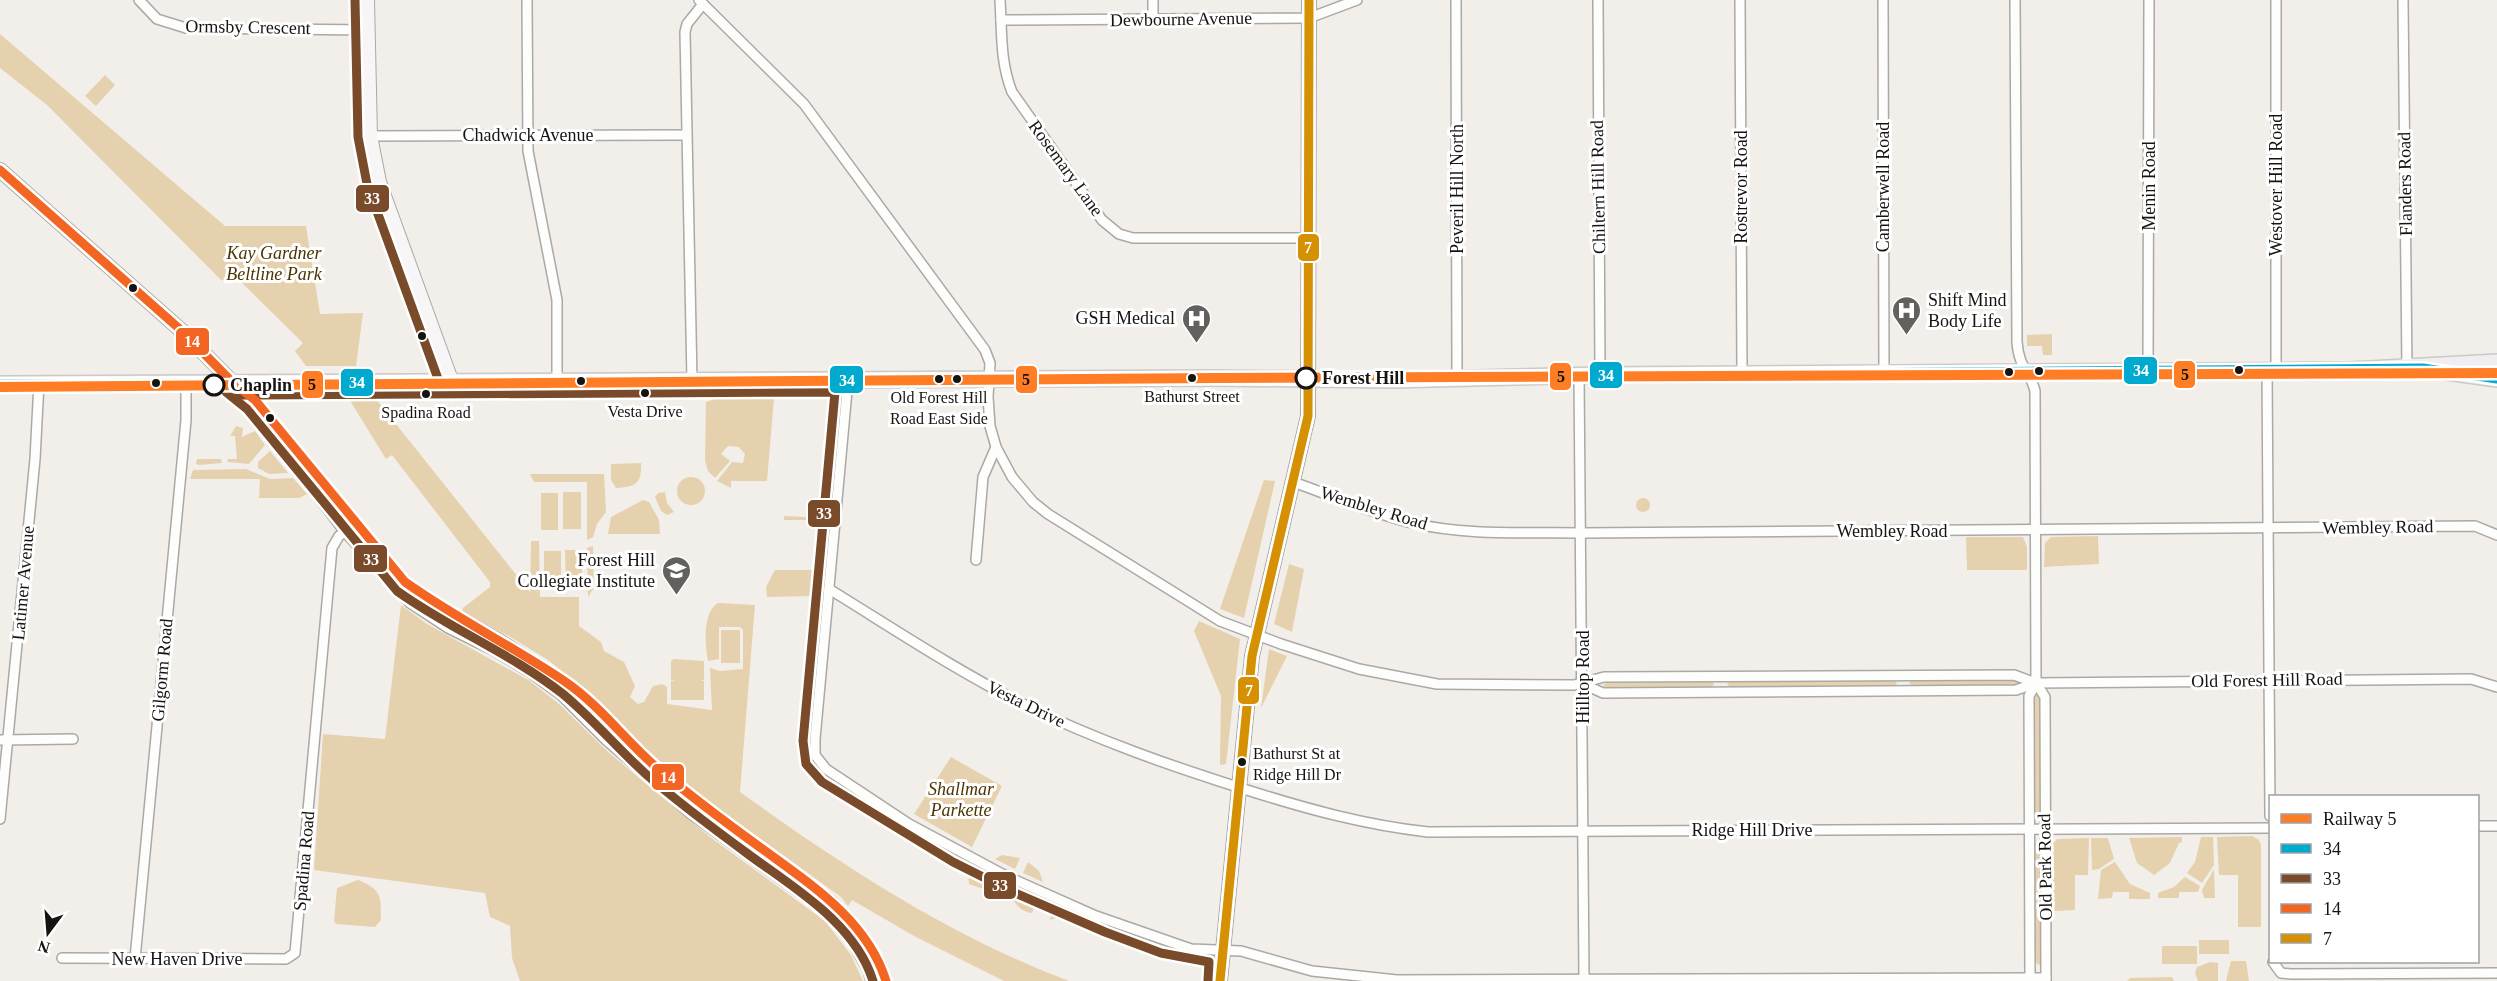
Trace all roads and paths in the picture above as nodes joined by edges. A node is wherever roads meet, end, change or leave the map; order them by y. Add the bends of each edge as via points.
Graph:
1 (139, 0) edge
2 (367, 0) edge
3 (526, 0) edge
4 (1000, 0) edge
5 (1153, 0) edge
6 (1309, 0) edge
7 (1357, 0) edge
8 (1456, 0) edge
9 (1598, 0) edge
10 (1740, 0) edge
11 (1883, 0) edge
12 (2015, 0) edge
13 (2149, 0) edge
14 (2276, 0) edge
15 (2403, 0) edge
16 (701, 2) edge
17 (1309, 18) junction
18 (1001, 20) junction
19 (1153, 21) junction
20 (368, 30) junction
21 (529, 134) junction
22 (686, 135) junction
23 (370, 136) junction
24 (0, 170) edge
25 (1310, 238) junction
26 (2497, 362) edge
27 (2423, 368) junction
28 (2407, 369) junction
29 (2272, 370) junction
30 (2148, 372) junction
31 (2026, 373) junction
32 (1742, 374) junction
33 (1884, 374) junction
34 (1579, 375) junction
35 (1600, 375) junction
36 (1457, 378) junction
37 (1309, 379) junction
38 (2497, 379) edge
39 (848, 380) junction
40 (989, 380) junction
41 (692, 381) junction
42 (186, 382) junction
43 (557, 382) junction
44 (39, 383) junction
45 (233, 383) junction
46 (452, 383) junction
47 (0, 384) edge
48 (996, 447) junction
49 (1293, 482) junction
50 (358, 525) junction
51 (2268, 529) junction
52 (2036, 531) junction
53 (345, 532) junction
54 (1582, 533) junction
55 (2497, 535) edge
56 (976, 560) dead end
57 (829, 589) junction
58 (1902, 675) junction
59 (1721, 677) junction
60 (2269, 679) junction
61 (2036, 682) junction
62 (1583, 684) junction
63 (2497, 687) edge
64 (1902, 690) junction
65 (1720, 691) junction
66 (73, 739) dead end
67 (4, 740) edge
68 (1239, 787) junction
69 (2271, 795) edge
70 (701, 804) junction
71 (691, 814) junction
72 (0, 819) edge
73 (2479, 826) edge
74 (2497, 826) edge
75 (2269, 828) edge
76 (2045, 829) junction
77 (2030, 830) junction
78 (1584, 831) junction
79 (1222, 951) junction
80 (292, 957) joint
81 (62, 958) dead end
82 (135, 958) junction
83 (2274, 963) edge
84 (2497, 973) edge
85 (1584, 978) junction
86 (2030, 979) edge
87 (2046, 979) edge
88 (871, 981) edge
89 (886, 981) edge
90 (1220, 981) edge

1 - 20 street, Ormsby Crescent via 157,18 186,28
2 - 20 main road
3 - 21 street
4 - 18 street, Rosemary Lane
5 - 19 street
6 - 17 main road
7 - 17 street, Dewbourne Avenue
8 - 36 street, Peveril Hill North
9 - 35 street, Chiltern Hill Road
10 - 32 street, Rostrevor Road
11 - 33 street, Camberwell Road
12 - 31 street, Old Park Road via 2017,342 2020,364
13 - 30 street, Menin Road
14 - 29 street, Westover Hill Road
15 - 28 street, Flanders Road
16 - 22 street via 685,32
16 - 40 street, Old Forest Hill Road via 774,71 833,140 985,350 990,363
17 - 19 street, Dewbourne Avenue
17 - 25 main road
18 - 19 street, Dewbourne Avenue
18 - 25 street, Rosemary Lane via 1002,52 1012,92 1112,229 1133,238
20 - 23 main road
21 - 22 street, Chadwick Avenue
21 - 23 street, Chadwick Avenue
21 - 43 street via 528,151 557,300
22 - 41 street
23 - 46 main road via 379,182
24 - 45 main road via 183,332
25 - 37 main road
26 - 27 main road
27 - 28 main road
27 - 38 main road
28 - 29 main road
29 - 30 main road
29 - 51 street, Westover Hill Road
30 - 31 main road
31 - 33 main road
31 - 52 street, Old Park Road via 2035,391
32 - 33 main road
32 - 35 main road
34 - 35 main road
34 - 36 main road
34 - 54 street, Hilltop Road
36 - 37 main road
37 - 40 main road
37 - 49 main road via 1308,416
39 - 40 main road
39 - 41 main road
39 - 57 street
40 - 48 street, Old Forest Hill Road via 990,426
41 - 43 main road
42 - 44 main road
42 - 45 main road
42 - 82 street, Gilgorm Road via 186,420
43 - 46 main road
44 - 47 main road
44 - 67 street, Latimer Avenue
45 - 46 main road
45 - 50 street via 255,400
45 - 53 street
48 - 56 street via 983,477
48 - 62 street, Old Forest Hill Road, bridge via 1012,477 1048,514 1220,621 1359,669 1437,684
49 - 54 street, Wembley Road via 1412,523 1468,532
49 - 68 main road via 1257,629
50 - 53 street
50 - 70 street via 405,582 570,685
51 - 52 street, Wembley Road
51 - 55 street, Wembley Road via 2475,526
51 - 60 street, Westover Hill Road
52 - 54 street, Wembley Road
52 - 61 street, Old Park Road
53 - 71 street via 410,603 528,671 561,695
53 - 80 street, Spadina Road via 332,548 296,953
54 - 62 street, Hilltop Road
57 - 68 street, Vesta Drive via 938,657 1026,705 1149,758
57 - 79 street via 814,746 826,769 909,824 1046,894 1120,926 1191,949
58 - 59 street, Old Forest Hill Road
58 - 61 street, Old Forest Hill Road via 2014,675
58 - 64 street
59 - 62 street, Old Forest Hill Road via 1604,677
59 - 65 street
60 - 61 street, Old Forest Hill Road
60 - 63 street, Old Forest Hill Road via 2471,679
60 - 69 street, Westover Hill Road
61 - 64 street, Old Forest Hill Road via 2016,690
61 - 76 street, Old Park Road via 2045,697
61 - 77 street, Old Park Road via 2029,696
62 - 65 street, Old Forest Hill Road via 1603,693
62 - 78 street, Hilltop Road
64 - 65 street, Old Forest Hill Road
66 - 67 street
67 - 72 street, Latimer Avenue
68 - 78 street, Ridge Hill Drive via 1334,816 1395,828 1428,832
68 - 79 main road
70 - 71 street
70 - 89 street via 832,901 863,936
71 - 88 street via 826,912 853,943
73 - 74 street
75 - 76 street, Ridge Hill Drive
76 - 77 street, Ridge Hill Drive
76 - 87 street, Old Park Road
77 - 78 street, Ridge Hill Drive
77 - 86 street, Old Park Road
78 - 85 street, Hilltop Road
79 - 85 street via 1241,951 1312,971 1365,978
79 - 90 main road
80 - 82 street, New Haven Drive
81 - 82 street, New Haven Drive
83 - 84 street via 2282,973
85 - 86 street
86 - 87 street

